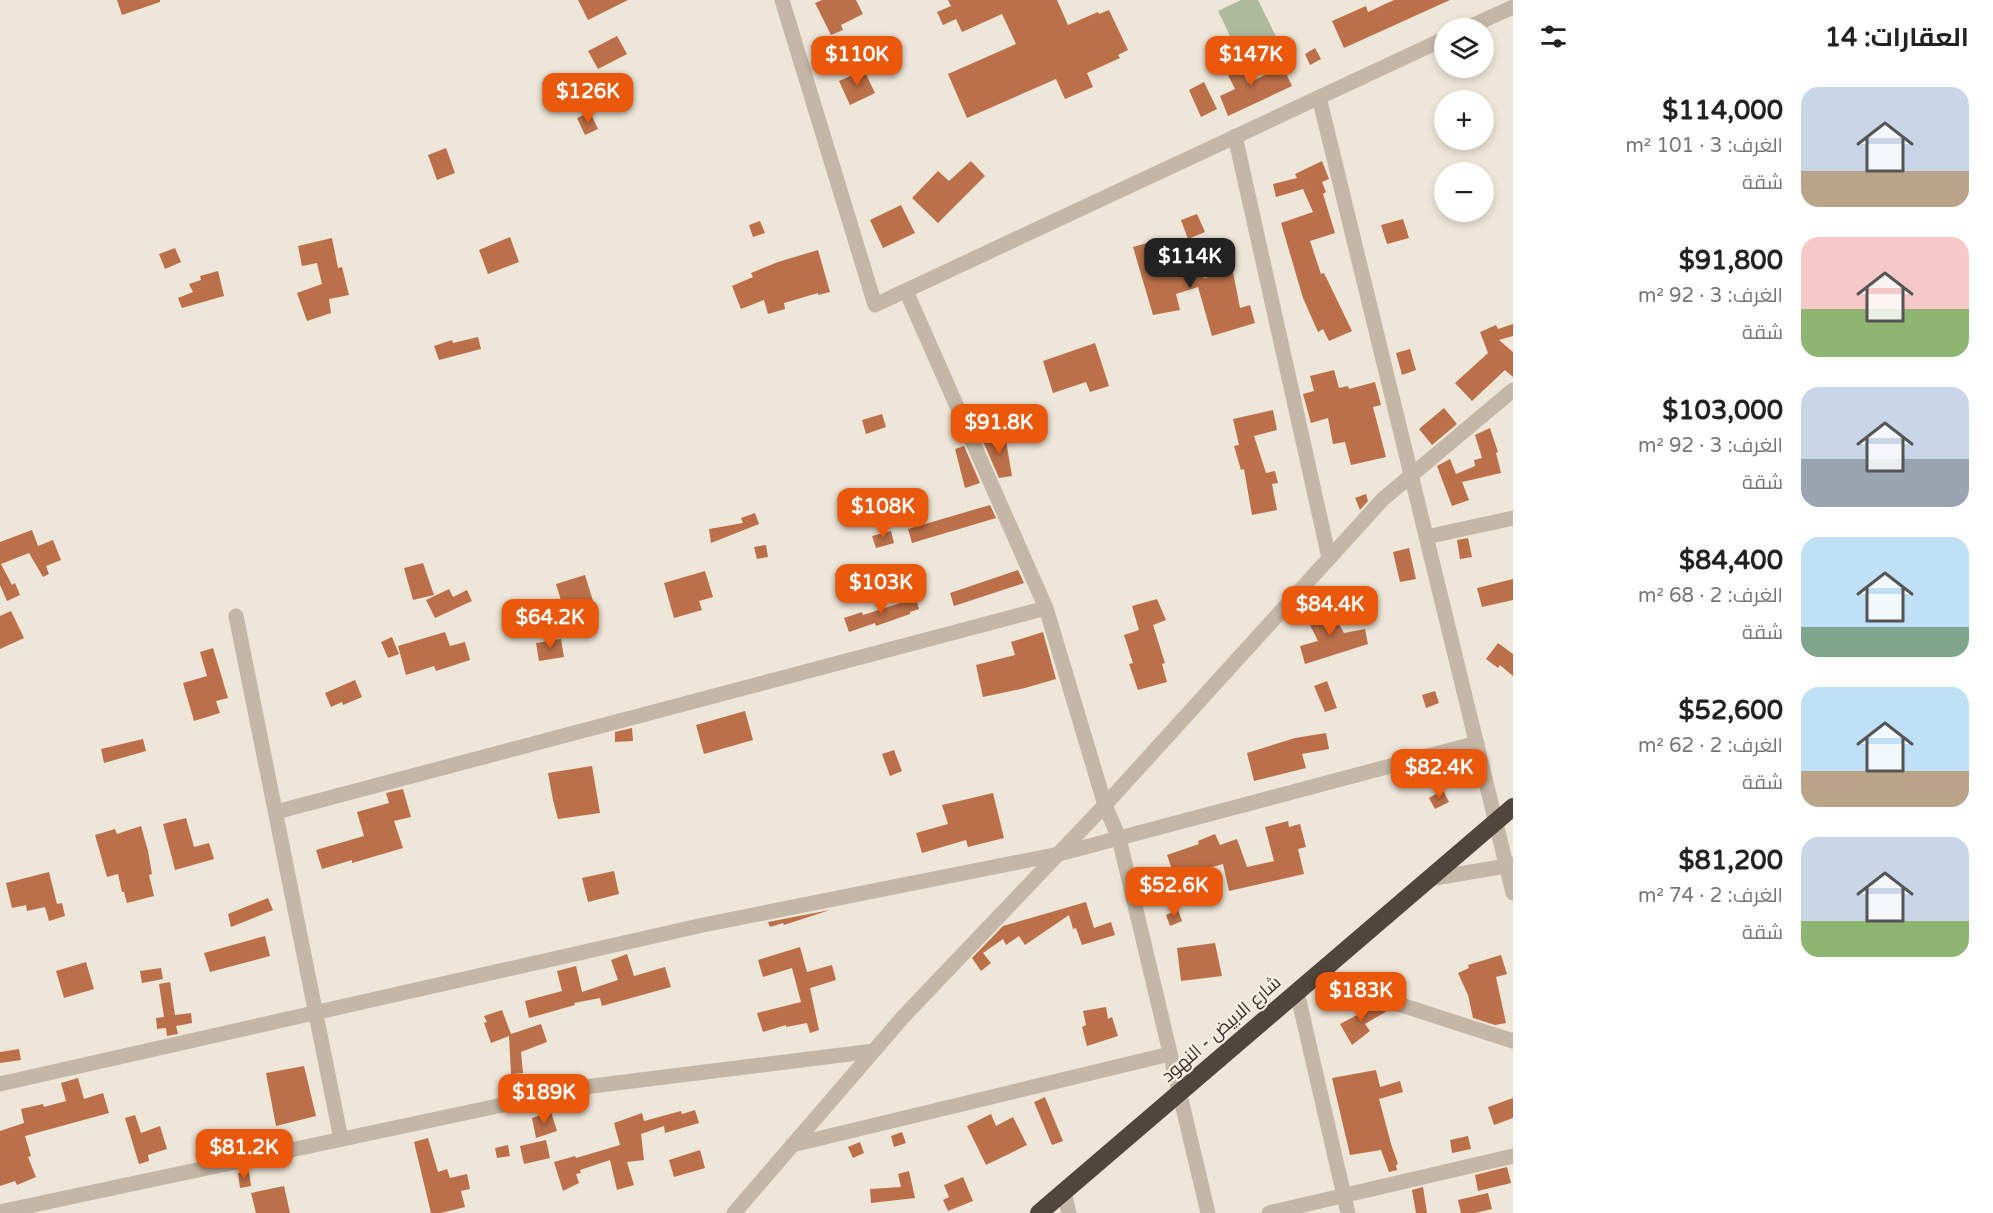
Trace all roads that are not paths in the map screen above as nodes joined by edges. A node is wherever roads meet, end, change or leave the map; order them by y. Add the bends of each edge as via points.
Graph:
1 (782, 0) edge
2 (1513, 7) edge
3 (1489, 18) edge
4 (1434, 44) edge
5 (1319, 97) junction
6 (1235, 136) junction
7 (906, 291) junction
8 (1513, 390) edge
9 (1513, 399) edge
10 (1495, 405) junction
11 (1412, 475) junction
12 (1513, 518) edge
13 (1426, 537) junction
14 (1329, 558) junction
15 (1046, 608) junction
16 (236, 616) dead end
17 (1477, 743) junction
18 (1105, 805) junction
19 (1513, 807) edge
20 (276, 812) junction
21 (1496, 822) junction
22 (1119, 838) junction
23 (1059, 854) junction
24 (1510, 865) edge
25 (1429, 879) junction
26 (1513, 894) edge
27 (1314, 977) junction
28 (1297, 992) junction
29 (316, 1013) junction
30 (1513, 1041) edge
31 (874, 1051) junction
32 (1170, 1054) junction
33 (0, 1084) edge
34 (1179, 1093) junction
35 (341, 1139) junction
36 (792, 1145) junction
37 (1513, 1156) edge
38 (1064, 1192) junction
39 (1344, 1196) junction
40 (0, 1212) edge
41 (734, 1213) edge
42 (1040, 1213) edge
43 (1069, 1213) edge
44 (1208, 1213) edge
45 (1269, 1213) edge
46 (1348, 1213) edge

1 - 7 street via 875,305
2 - 3 street
4 - 5 street
5 - 6 street
5 - 11 street
6 - 7 street
6 - 14 street
7 - 15 street
8 - 10 street
9 - 10 street
10 - 11 street
11 - 13 street
11 - 14 street via 1383,499
12 - 13 street
13 - 17 street
14 - 18 street
15 - 18 street
15 - 20 street
16 - 20 street
17 - 21 street
17 - 22 street
18 - 22 street
18 - 23 street
19 - 21 highway, شارع الابيض - النهود
20 - 29 street
21 - 24 street
21 - 25 highway, شارع الابيض - النهود
22 - 23 street
22 - 32 street
23 - 29 street via 703,925
23 - 31 street
24 - 25 street
24 - 26 street
25 - 27 highway, شارع الابيض - النهود
27 - 28 highway, شارع الابيض - النهود
27 - 30 street
28 - 34 highway, شارع الابيض - النهود
28 - 39 street
29 - 33 street
29 - 35 street
31 - 35 street via 592,1086
31 - 36 street
32 - 34 street
32 - 36 street
34 - 38 highway, شارع الابيض - النهود
34 - 44 street
35 - 40 street
36 - 41 street
37 - 39 street
38 - 42 highway, شارع الابيض - النهود
38 - 43 street
39 - 45 street
39 - 46 street

